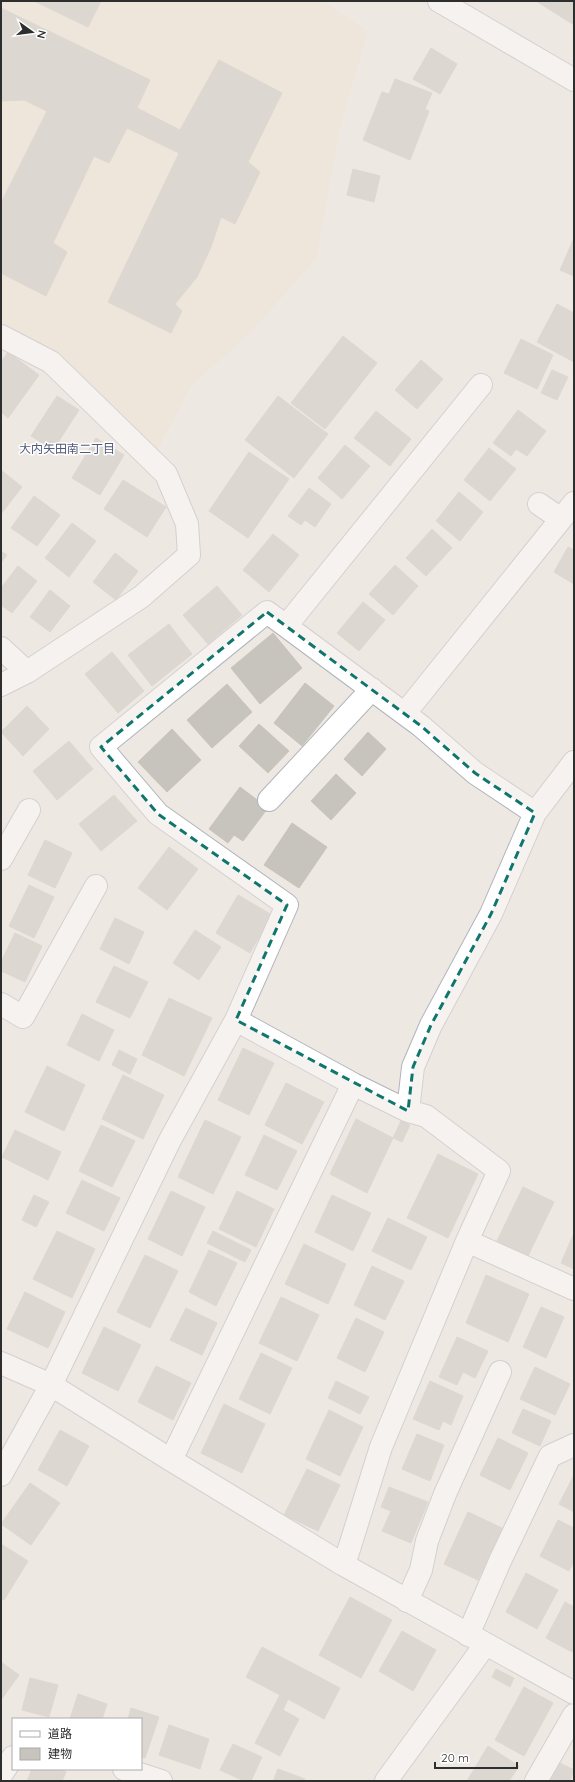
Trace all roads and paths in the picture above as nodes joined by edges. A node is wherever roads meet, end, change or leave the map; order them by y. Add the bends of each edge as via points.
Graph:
1 (438, 1) edge
2 (574, 80) edge
3 (1, 336) edge
4 (481, 385) dead end
5 (539, 504) dead end
6 (568, 511) edge
7 (286, 626) junction
8 (1, 648) edge
9 (27, 672) junction
10 (1, 685) edge
11 (372, 689) junction
12 (405, 713) junction
13 (574, 762) edge
14 (269, 800) dead end
15 (29, 810) dead end
16 (535, 813) junction
17 (1, 859) edge
18 (96, 886) dead end
19 (1, 1004) edge
20 (236, 1020) junction
21 (353, 1084) junction
22 (408, 1111) junction
23 (467, 1241) junction
24 (574, 1289) edge
25 (1, 1363) edge
26 (500, 1372) dead end
27 (51, 1386) junction
28 (574, 1445) edge
29 (171, 1460) junction
30 (1, 1475) edge
31 (344, 1565) junction
32 (407, 1601) junction
33 (477, 1640) junction
34 (574, 1693) edge
35 (574, 1715) edge
36 (12, 1758) edge
37 (127, 1770) edge
38 (1, 1775) edge
39 (161, 1781) edge
40 (386, 1781) edge
41 (536, 1781) edge

1 - 2 street
3 - 9 street via 51,362 166,474 187,524 190,555 141,597
4 - 7 street
5 - 6 street
6 - 12 street
7 - 11 street
7 - 20 street via 267,612 101,747 158,814 287,905
8 - 9 street
9 - 10 street
11 - 12 street
11 - 14 street
12 - 16 street via 476,773
13 - 16 street
15 - 17 street
16 - 22 street via 491,914 431,1025 413,1067
18 - 19 street via 23,1017
20 - 21 street
20 - 27 street via 170,1140
21 - 22 street
21 - 29 street
22 - 23 street via 426,1116 499,1171
23 - 24 street
23 - 31 street via 381,1447
25 - 27 street
26 - 32 street via 445,1494 427,1541 421,1570
27 - 29 street
27 - 30 street
28 - 33 street via 550,1456 500,1561
29 - 31 street
31 - 32 street
32 - 33 street
33 - 34 street
33 - 40 street
35 - 41 street
36 - 38 street
37 - 39 street

